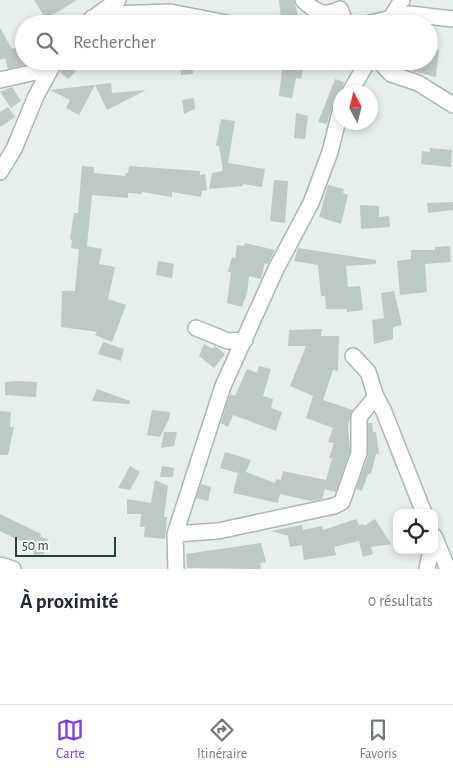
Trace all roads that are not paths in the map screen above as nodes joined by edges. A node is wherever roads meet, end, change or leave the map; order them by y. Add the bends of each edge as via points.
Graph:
1 (118, 0) edge
2 (303, 0) edge
3 (402, 0) edge
4 (97, 15) edge
5 (110, 15) edge
6 (186, 15) edge
7 (343, 15) edge
8 (393, 15) edge
9 (438, 17) edge
10 (453, 19) edge
11 (35, 70) edge
12 (50, 70) edge
13 (363, 70) edge
14 (387, 70) edge
15 (0, 80) edge
16 (354, 85) edge
17 (453, 105) edge
18 (336, 130) edge
19 (0, 172) edge
20 (196, 328) dead end
21 (245, 340) junction
22 (353, 356) dead end
23 (374, 394) junction
24 (422, 509) edge
25 (176, 534) junction
26 (438, 545) edge
27 (430, 554) edge
28 (0, 565) edge
29 (13, 569) edge
30 (176, 569) edge
31 (428, 569) edge
32 (448, 569) edge

1 - 4 street
2 - 7 street via 317,12 332,14 340,9
3 - 8 street
5 - 6 street via 170,12
9 - 10 street
11 - 15 street
12 - 19 street via 14,149
13 - 16 street
14 - 17 street via 418,83
18 - 21 street via 311,203 276,269
20 - 21 street via 228,341
21 - 25 street via 223,386
22 - 23 street via 368,372
23 - 24 street
23 - 25 street via 373,400 358,417 358,453 342,502 218,531
25 - 30 street
26 - 32 street
27 - 31 street
28 - 29 street

